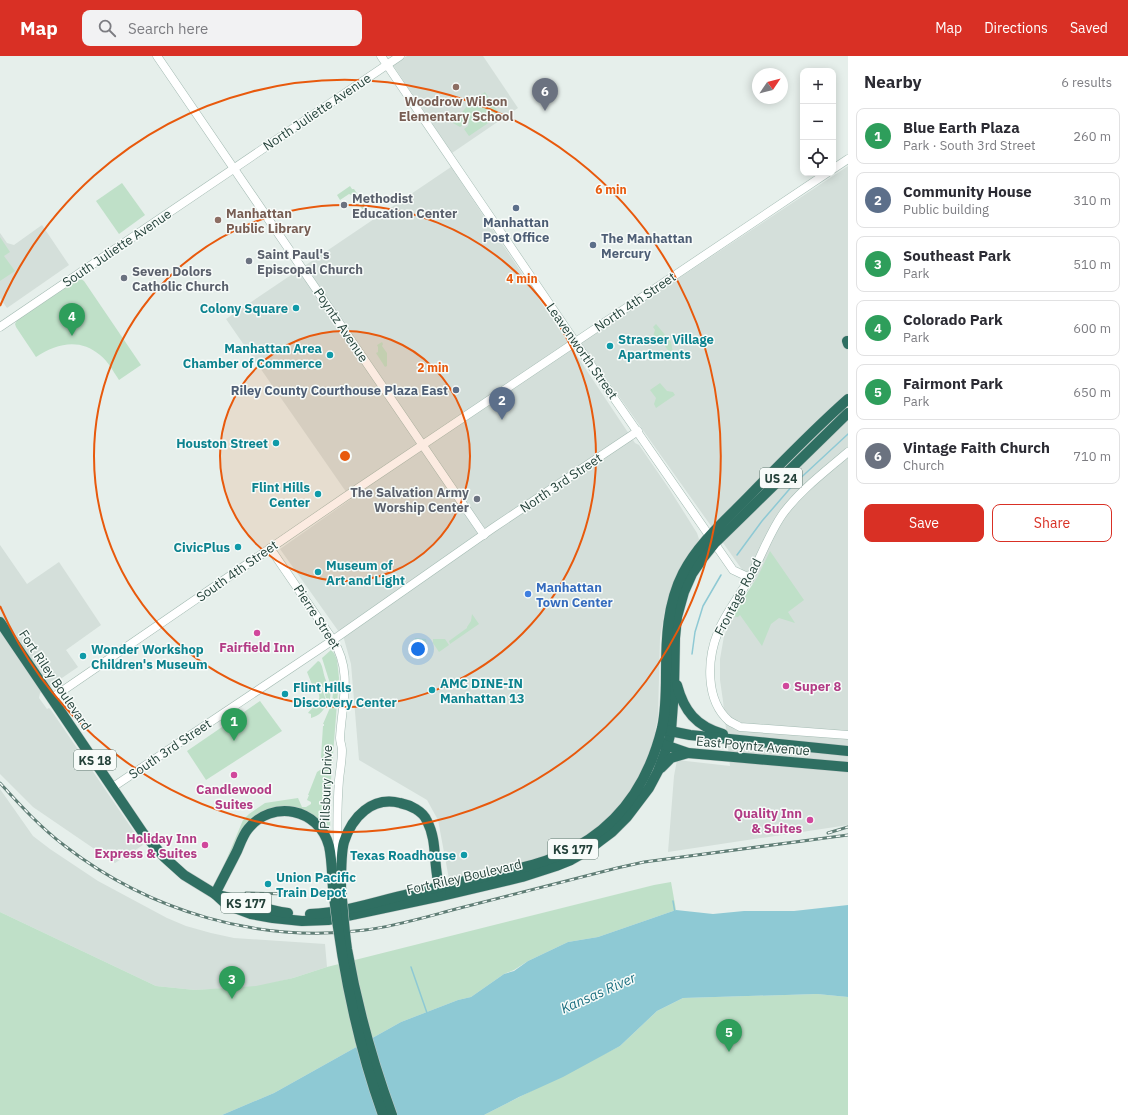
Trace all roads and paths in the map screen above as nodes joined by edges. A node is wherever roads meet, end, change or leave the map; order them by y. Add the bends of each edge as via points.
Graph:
1 (157, 56) edge
2 (381, 56) edge
3 (400, 56) edge
4 (387, 65) junction
5 (848, 159) edge
6 (836, 167) edge
7 (234, 169) junction
8 (823, 176) edge
9 (0, 327) edge
10 (576, 342) junction
11 (848, 394) edge
12 (848, 399) edge
13 (836, 409) junction
14 (848, 413) edge
15 (638, 431) junction
16 (423, 444) junction
17 (848, 452) edge
18 (484, 534) junction
19 (713, 539) junction
20 (270, 548) junction
21 (750, 578) junction
22 (0, 622) edge
23 (333, 640) junction
24 (674, 668) junction
25 (52, 698) junction
26 (666, 730) junction
27 (848, 735) edge
28 (340, 739) joint
29 (734, 739) junction
30 (663, 744) junction
31 (848, 751) edge
32 (688, 753) junction
33 (848, 767) edge
34 (658, 771) junction
35 (113, 787) junction
36 (337, 888) junction
37 (440, 891) junction
38 (215, 894) junction
39 (383, 1115) edge
40 (392, 1115) edge

1 - 7 street, Poyntz Avenue
2 - 4 street, Leavenworth Street
3 - 4 street, North Juliette Avenue
4 - 7 street, North Juliette Avenue
4 - 10 street, Leavenworth Street
5 - 6 street
7 - 9 street, South Juliette Avenue
7 - 16 street, Poyntz Avenue
8 - 10 street, North 4th Street
10 - 15 street, Leavenworth Street
10 - 16 street, North 4th Street
11 - 13 highway
12 - 13 highway, US 24
13 - 19 highway, US 24
14 - 19 highway, US 24
15 - 18 street, North 3rd Street
15 - 19 street, Leavenworth Street
16 - 18 street, Poyntz Avenue
16 - 20 street, South 4th Street
17 - 21 street, Frontage Road via 806,489 782,515
18 - 23 street, South 3rd Street
19 - 21 street, Leavenworth Street via 733,570
19 - 24 highway, US 24 via 684,592 677,617
19 - 26 highway, US 24 via 696,552 683,574 669,616
20 - 23 street, Pierre Street
20 - 25 street, South 4th Street
21 - 27 street, Frontage Road via 727,613 713,647 711,685 723,714 740,727
22 - 25 highway, Fort Riley Boulevard / KS 18
23 - 28 street, Pierre Street via 340,650 345,672
23 - 35 street, South 3rd Street
24 - 26 highway via 674,690
24 - 29 highway, US 24 via 680,695 692,716 699,724
25 - 35 highway, Fort Riley Boulevard / KS 18
26 - 29 highway, East Poyntz Avenue / US 24
26 - 30 highway, US 24
28 - 36 street, Pillsbury Drive via 342,749
29 - 31 highway, East Poyntz Avenue / US 24
30 - 32 highway, East Poyntz Avenue
30 - 34 highway, Fort Riley Boulevard / KS 177
30 - 37 highway, Fort Riley Boulevard / KS 177 via 632,798 609,823 584,843 536,864
32 - 33 highway, East Poyntz Avenue
32 - 34 highway via 671,758
34 - 37 highway, Fort Riley Boulevard / KS 177 via 628,817 587,851 540,872
35 - 38 highway, Fort Riley Boulevard / KS 18 via 144,833 164,857 184,875
36 - 37 highway, KS 177 via 343,843 355,819 366,808 391,801 417,810 427,820 434,840
36 - 38 highway, KS 177 via 329,846 322,832 310,819 293,811 282,810 258,819 247,830
36 - 39 highway, Pillsbury Drive / KS 177, bridge via 339,939 348,992 370,1078
36 - 40 highway, Pillsbury Drive / KS 177, bridge via 360,1014
37 - 38 highway, Fort Riley Boulevard / KS 177 via 322,914 277,912

